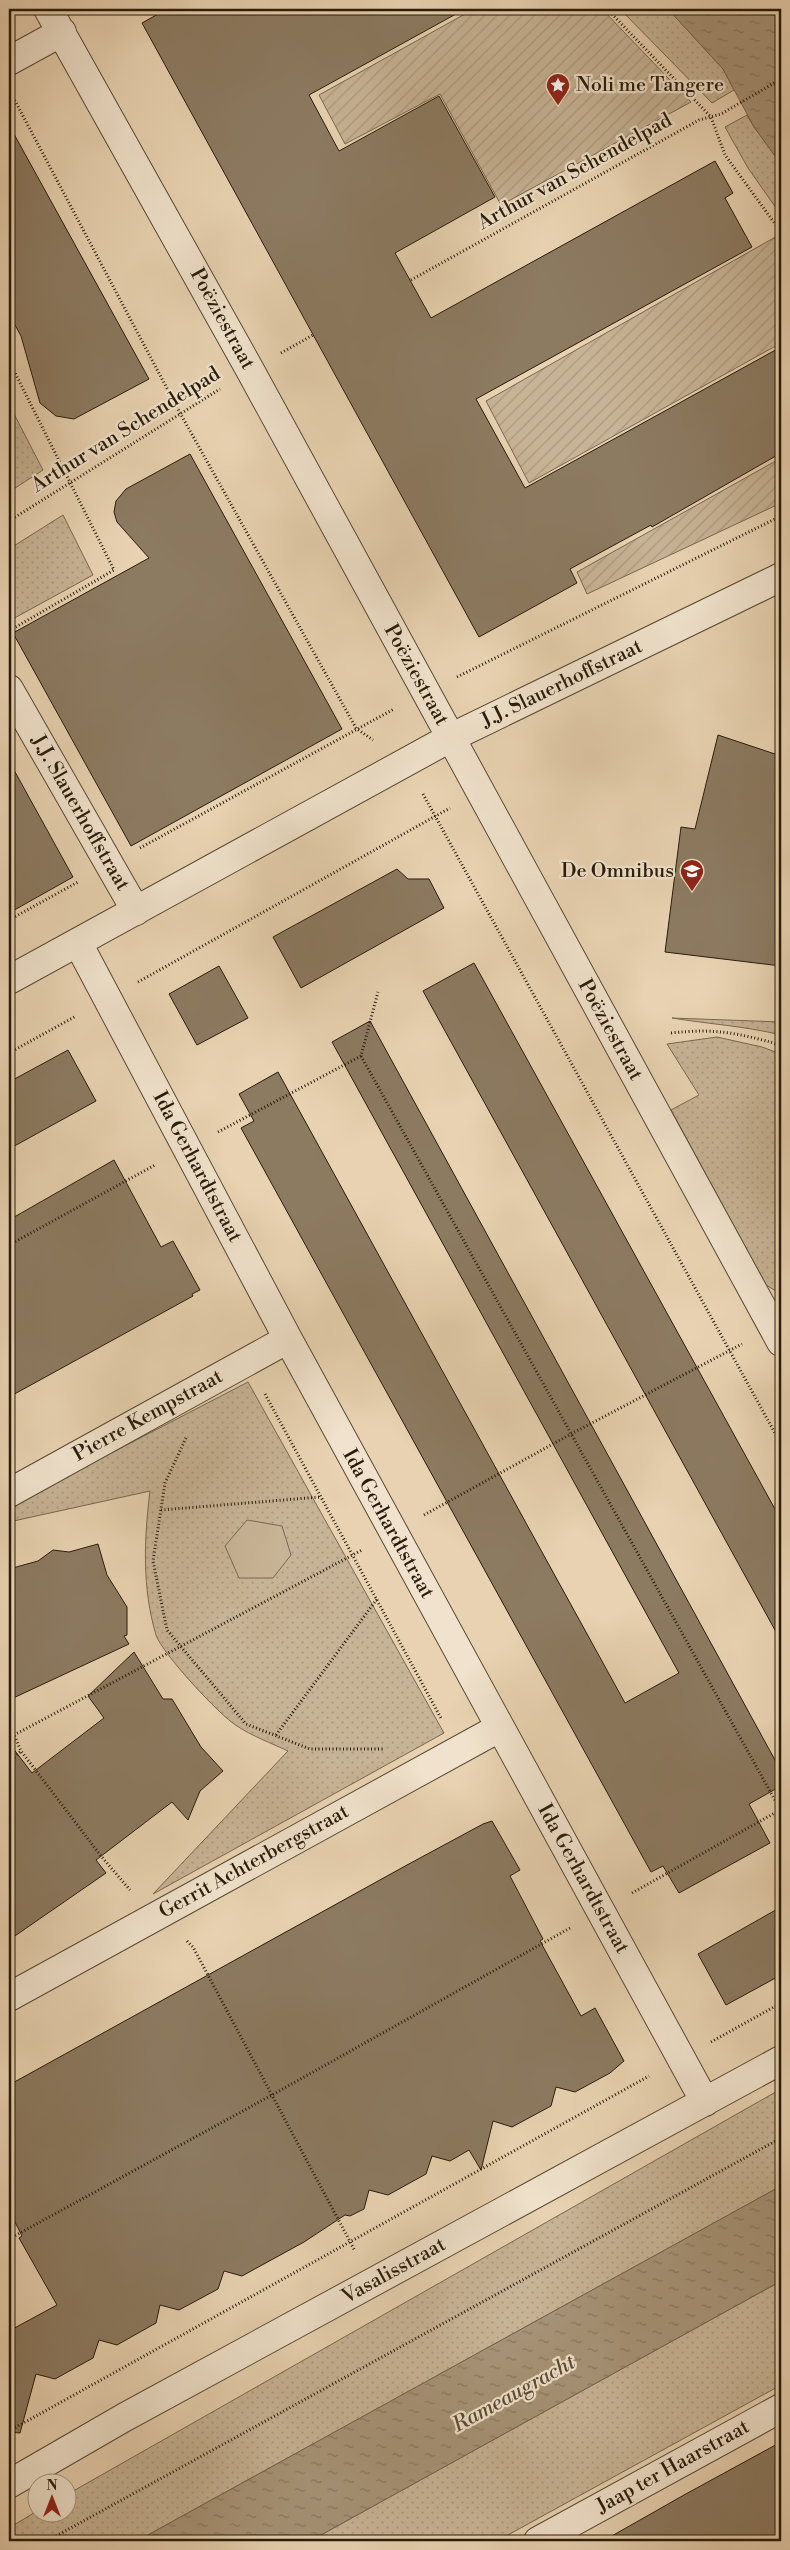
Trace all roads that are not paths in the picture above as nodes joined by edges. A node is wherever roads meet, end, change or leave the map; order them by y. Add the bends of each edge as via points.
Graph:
1 (48, 9) edge
2 (62, 32) junction
3 (9, 61) edge
4 (781, 577) edge
5 (9, 689) edge
6 (450, 738) junction
7 (136, 910) junction
8 (78, 942) junction
9 (9, 980) edge
10 (288, 1339) junction
11 (781, 1342) edge
12 (9, 1493) edge
13 (499, 1728) junction
14 (9, 1997) edge
15 (781, 2060) edge
16 (705, 2102) junction
17 (781, 2408) edge
18 (9, 2484) edge
19 (538, 2541) edge

1 - 2 street, Poëziestraat
2 - 3 street
2 - 6 street, Poëziestraat
4 - 6 street, J.J. Slauerhoffstraat
5 - 7 street, J.J. Slauerhoffstraat
6 - 7 street, J.J. Slauerhoffstraat
6 - 11 street, Poëziestraat
7 - 8 street, J.J. Slauerhoffstraat
8 - 9 street, J.J. Slauerhoffstraat
8 - 10 street, Ida Gerhardtstraat
10 - 12 street, Pierre Kempstraat
10 - 13 street, Ida Gerhardtstraat
13 - 14 street, Gerrit Achterbergstraat
13 - 16 street, Ida Gerhardtstraat
15 - 16 street, Vasalisstraat
16 - 18 street, Vasalisstraat via 125,2417
17 - 19 street, Jaap ter Haarstraat

